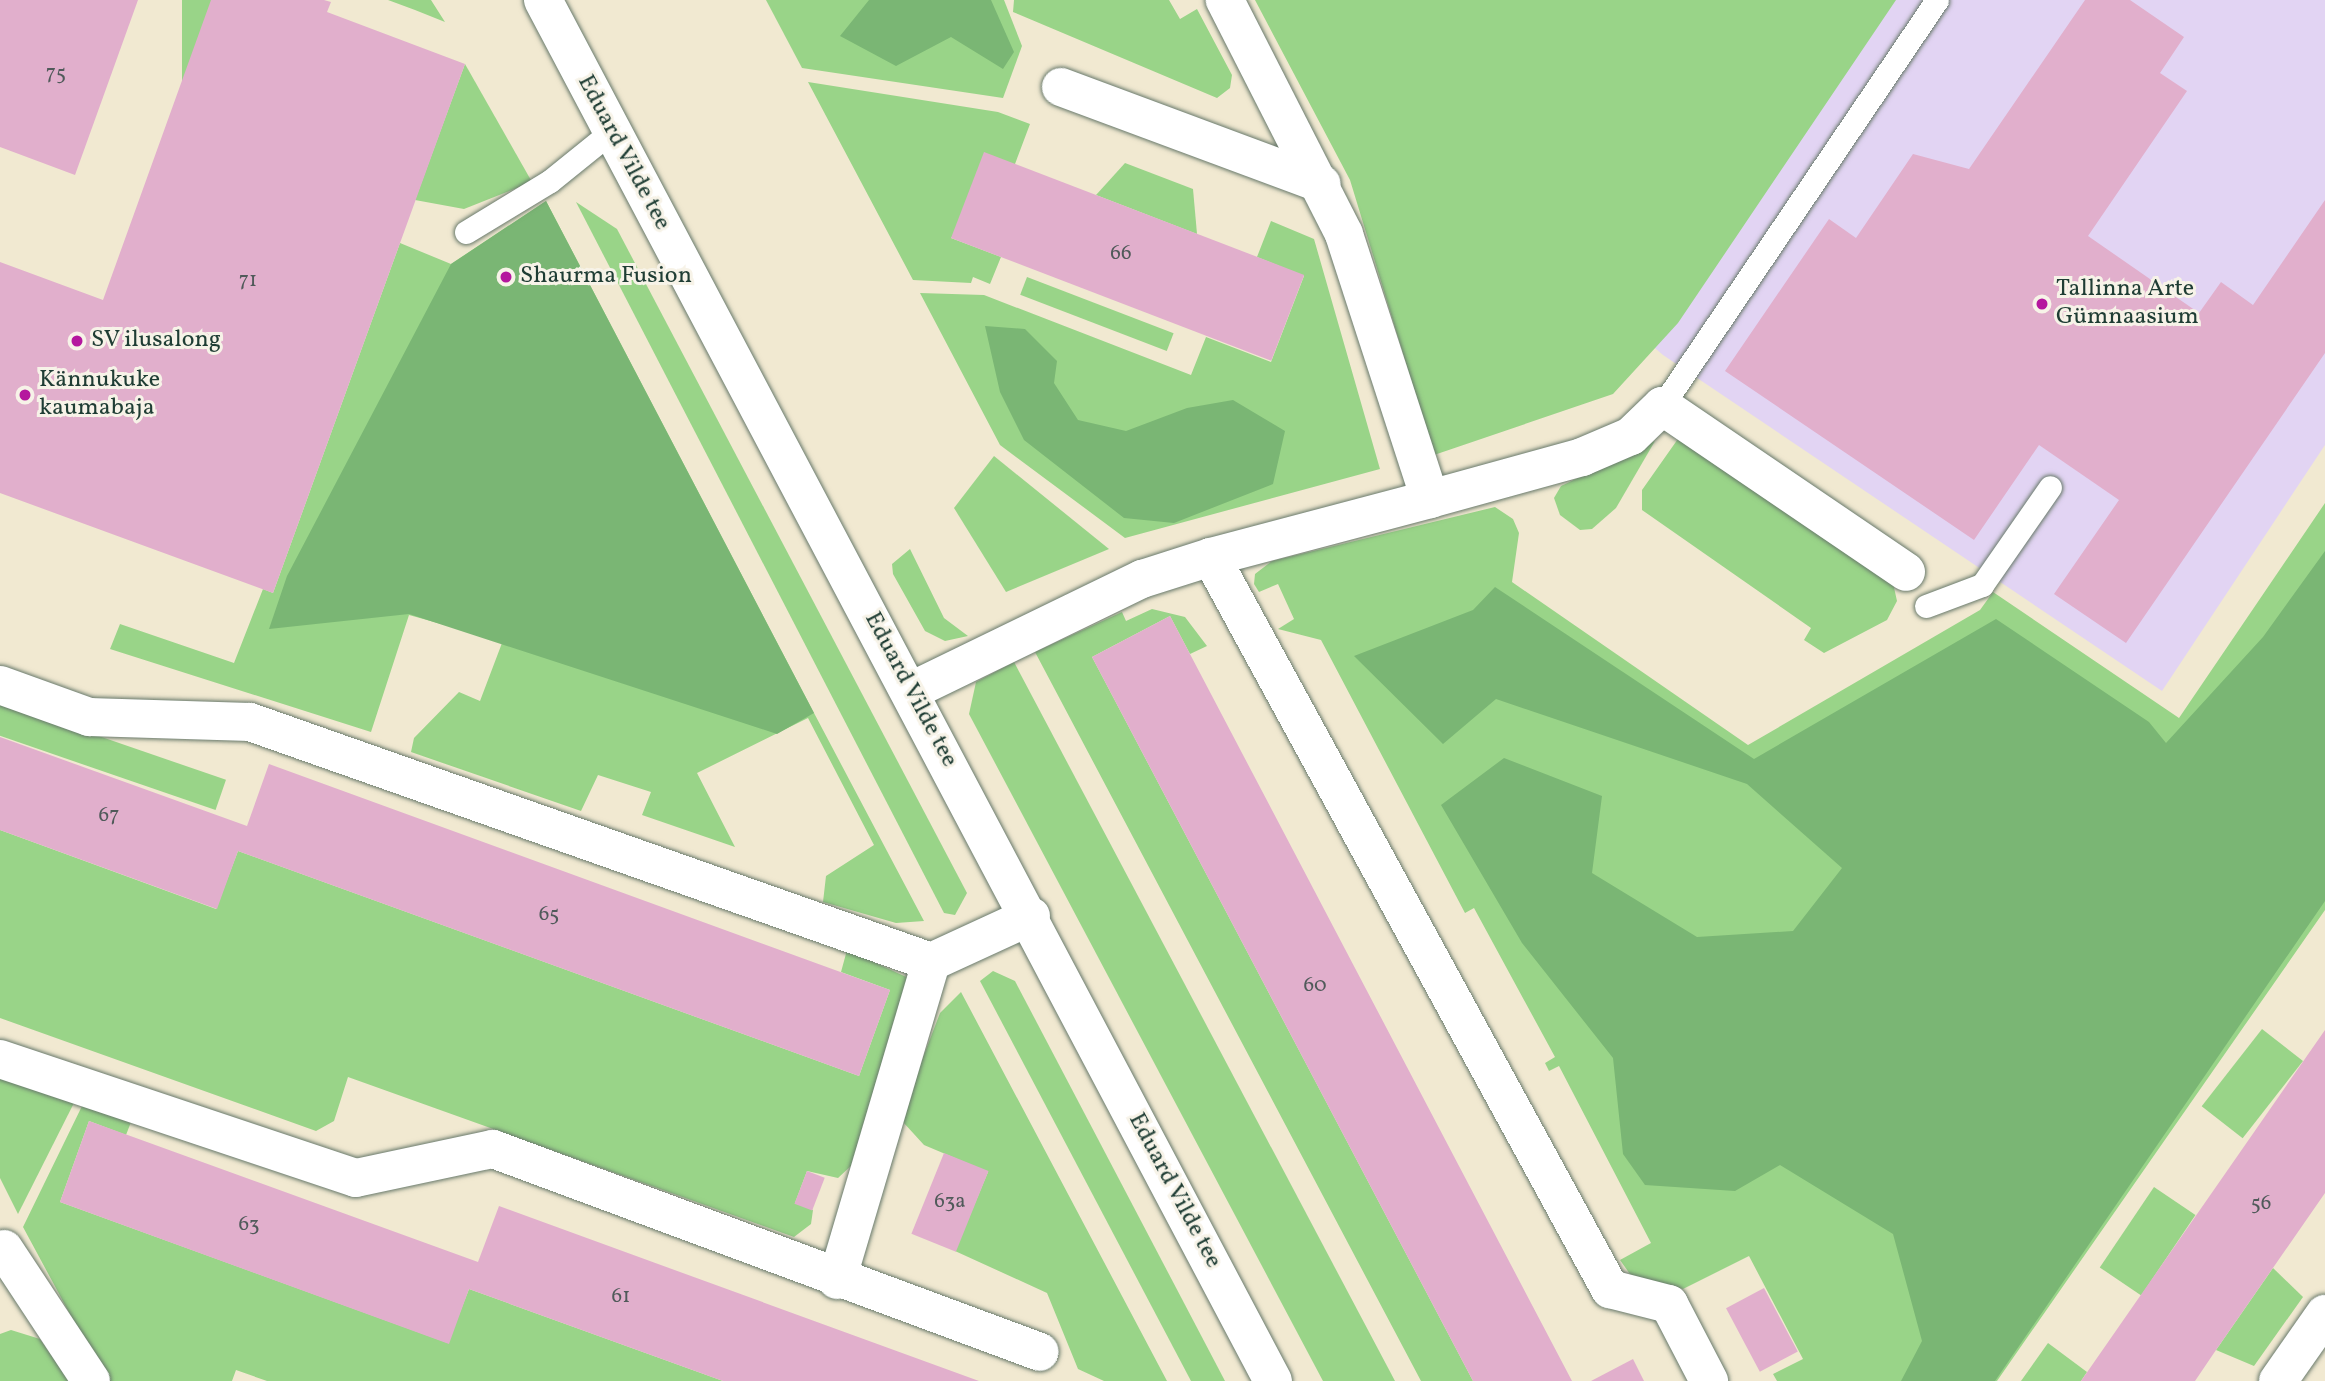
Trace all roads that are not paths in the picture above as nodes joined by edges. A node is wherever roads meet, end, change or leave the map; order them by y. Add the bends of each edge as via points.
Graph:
1 (543, 0) edge
2 (1225, 0) edge
3 (1937, 0) edge
4 (1061, 87) dead end
5 (612, 131) junction
6 (1322, 184) junction
7 (466, 232) dead end
8 (1662, 406) junction
9 (2050, 488) dead end
10 (1430, 499) junction
11 (1211, 557) junction
12 (1906, 572) dead end
13 (1926, 606) dead end
14 (0, 685) edge
15 (911, 691) junction
16 (1031, 916) junction
17 (931, 962) junction
18 (0, 1059) edge
19 (1, 1248) edge
20 (836, 1280) junction
21 (2325, 1314) edge
22 (1040, 1352) dead end
23 (91, 1381) edge
24 (1273, 1381) edge
25 (1709, 1381) edge
26 (2278, 1381) edge

1 - 5 street, Eduard Vilde tee
2 - 6 street
3 - 8 lane
4 - 6 street
5 - 7 lane via 550,181
5 - 15 street, Eduard Vilde tee
6 - 10 street
8 - 10 street via 1630,436 1582,457
8 - 12 street
9 - 13 lane via 1982,585
10 - 11 street
11 - 15 street via 1142,579
11 - 25 street via 1610,1289 1669,1304
14 - 17 street via 89,717 250,722
15 - 16 street, Eduard Vilde tee
16 - 17 street
16 - 24 street, Eduard Vilde tee
17 - 20 street
18 - 20 street via 90,1085 356,1178 493,1149
19 - 23 street
20 - 22 street
21 - 26 street

